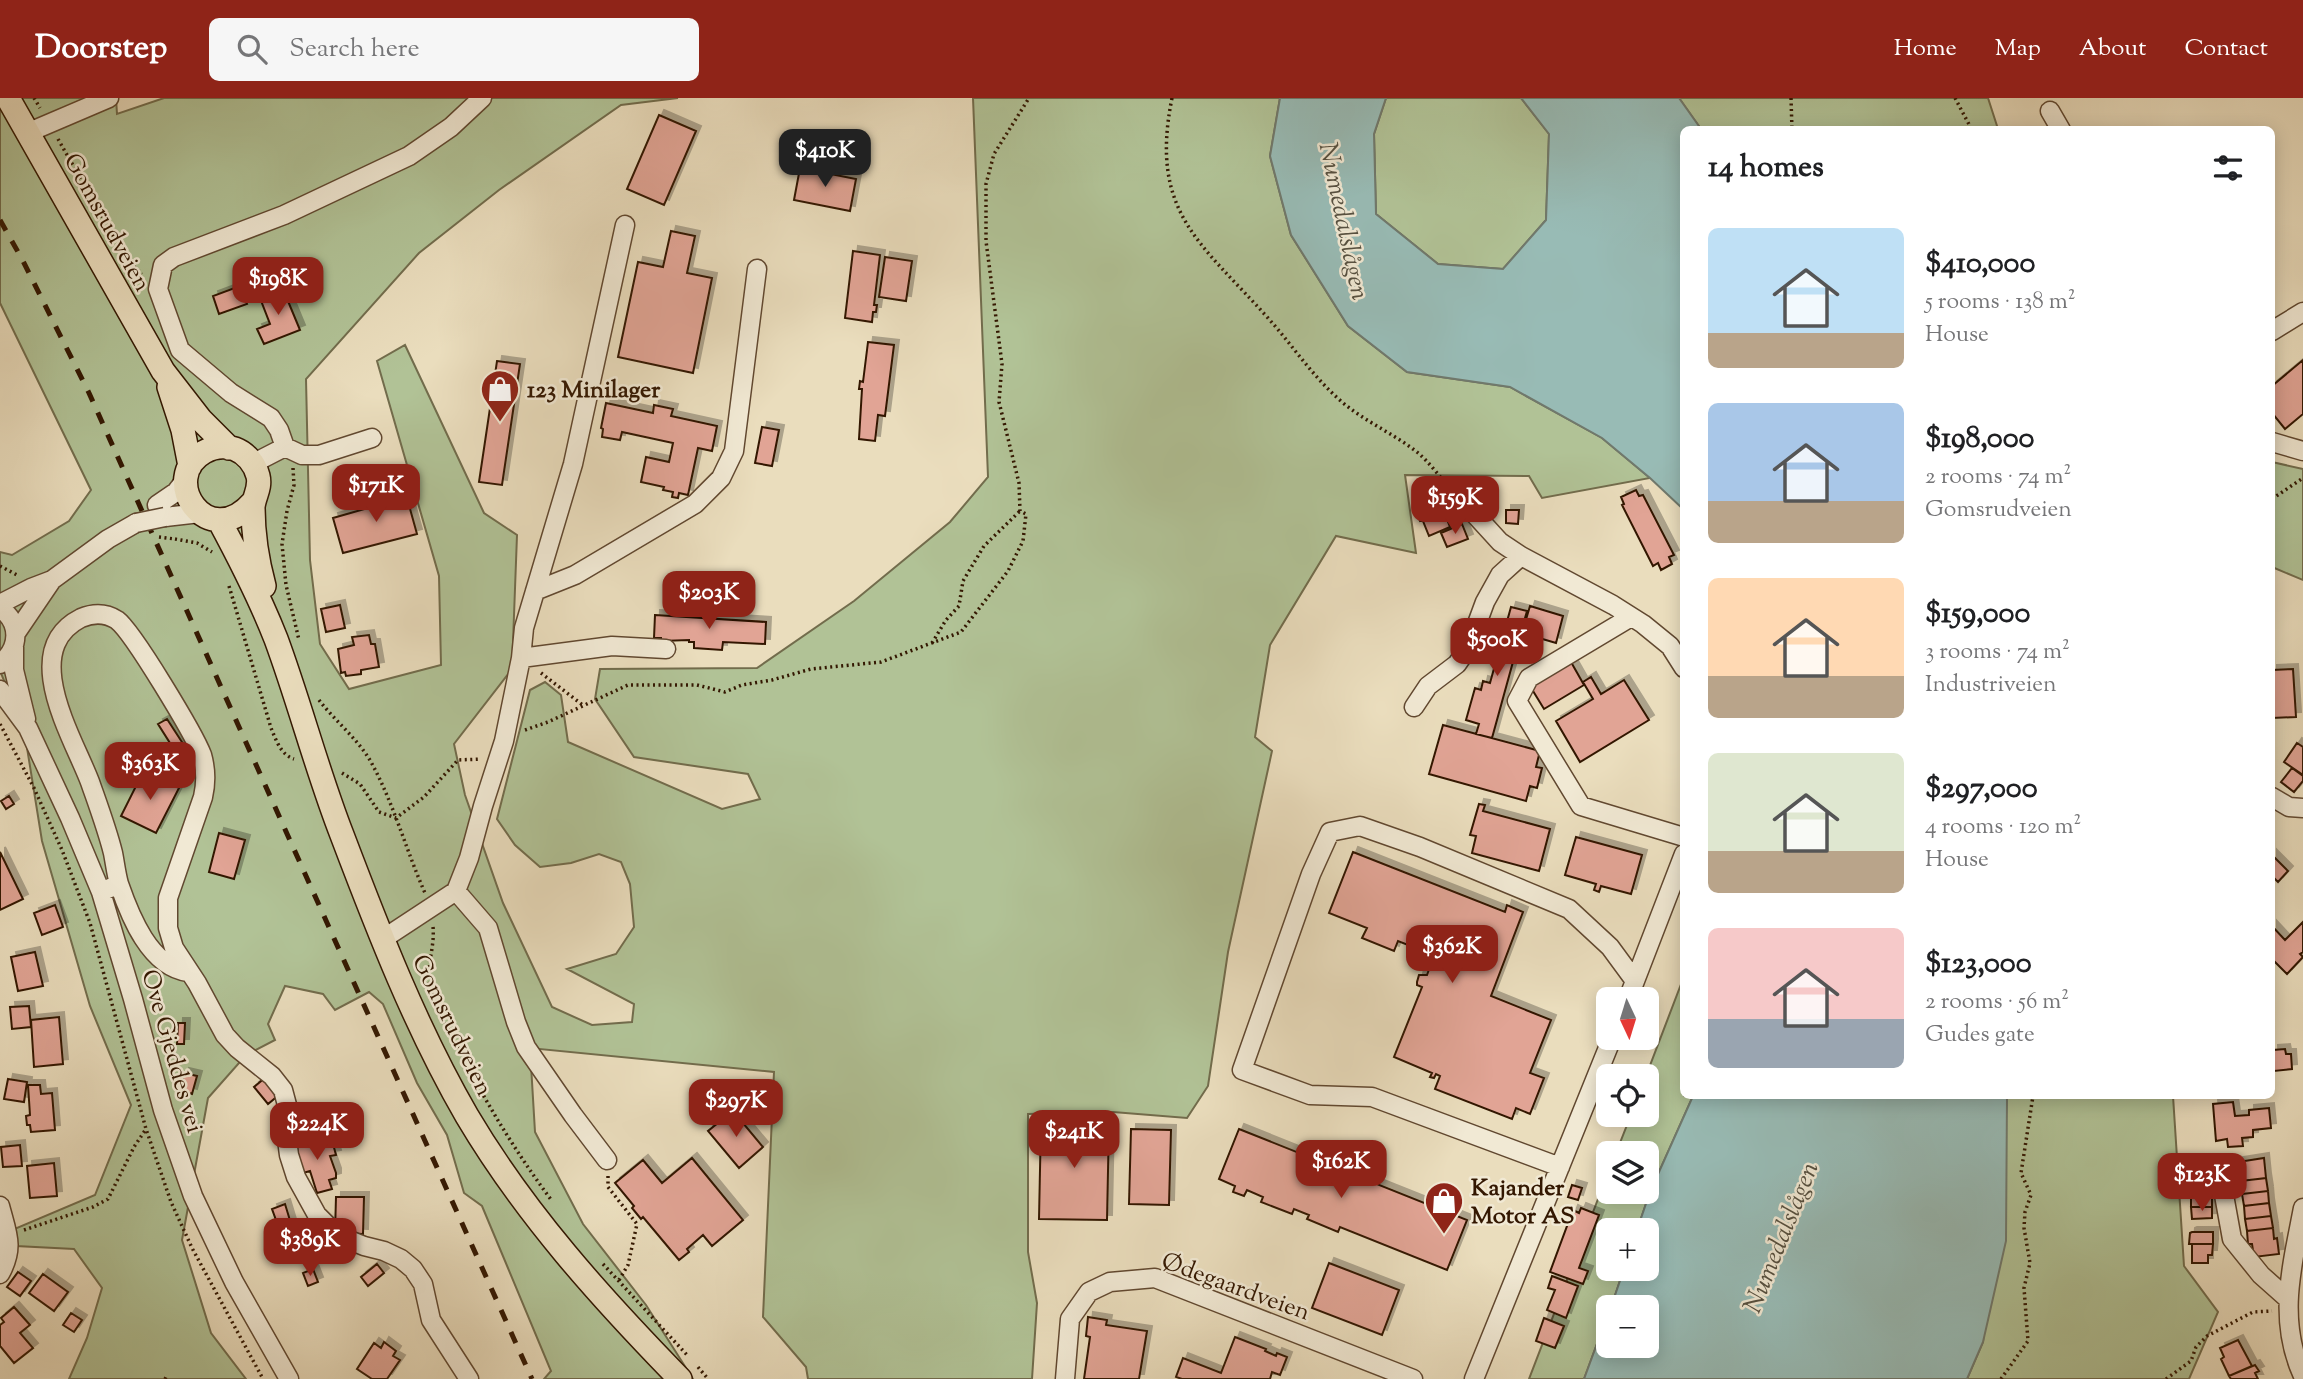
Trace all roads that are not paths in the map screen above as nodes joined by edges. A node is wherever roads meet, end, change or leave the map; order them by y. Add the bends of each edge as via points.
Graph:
1 (8, 98) edge
2 (109, 98) edge
3 (482, 98) edge
4 (2050, 111) dead end
5 (2059, 126) edge
6 (38, 128) junction
7 (625, 225) dead end
8 (757, 269) dead end
9 (2303, 312) edge
10 (2275, 329) edge
11 (163, 370) junction
12 (372, 439) dead end
13 (2275, 443) edge
14 (285, 447) junction
15 (229, 448) junction
16 (2303, 451) edge
17 (252, 464) junction
18 (188, 472) junction
19 (253, 502) junction
20 (1468, 507) road end
21 (161, 511) junction
22 (209, 516) junction
23 (1521, 556) junction
24 (52, 580) junction
25 (535, 591) junction
26 (0, 606) edge
27 (1631, 617) junction
28 (275, 638) junction
29 (15, 640) junction
30 (666, 649) dead end
31 (521, 658) junction
32 (1680, 662) edge
33 (0, 664) edge
34 (0, 690) edge
35 (1413, 707) dead end
36 (28, 728) junction
37 (2275, 799) edge
38 (2303, 808) edge
39 (1680, 837) edge
40 (1680, 864) edge
41 (118, 884) junction
42 (456, 891) junction
43 (101, 892) junction
44 (383, 939) junction
45 (188, 972) junction
46 (1635, 981) junction
47 (1633, 987) edge
48 (1607, 1050) edge
49 (607, 1160) road end
50 (1560, 1167) junction
51 (2222, 1184) dead end
52 (0, 1206) edge
53 (2303, 1208) edge
54 (0, 1274) edge
55 (2288, 1304) junction
56 (2303, 1376) edge
57 (676, 1378) edge
58 (289, 1379) edge
59 (469, 1379) edge
60 (1065, 1379) edge
61 (1413, 1379) edge
62 (1474, 1379) edge

1 - 6 main road, Gomsrudveien
2 - 6 street
3 - 14 street via 452,127 409,156 163,265 158,289 180,351 231,393 271,418
4 - 5 street
6 - 11 main road, Gomsrudveien
7 - 25 street via 573,464
8 - 25 street via 734,451 721,478 695,505 575,575
9 - 10 street
11 - 15 main road, Gomsrudveien
11 - 18 main road, Gomsrudveien via 183,430
12 - 14 street via 319,456
13 - 16 street
14 - 17 street
15 - 17 main road
15 - 18 main road via 206,450
17 - 19 main road via 259,480
18 - 21 street
18 - 22 main road via 188,498
19 - 22 main road via 238,517
19 - 28 main road, Gomsrudveien via 256,549
20 - 23 street via 1500,542
21 - 22 street
21 - 24 street, bridge via 87,553
22 - 28 main road, Gomsrudveien via 242,561
23 - 27 street
23 - 35 street via 1500,575 1457,664 1428,686
24 - 26 street
24 - 29 street
25 - 31 street
26 - 29 street via 12,620
27 - 32 street via 1670,646
27 - 39 street via 1528,678 1517,701 1581,806
28 - 44 main road, Gomsrudveien
29 - 33 street via 10,655
29 - 36 street, Ove Gjeddes vei via 13,670
30 - 31 street via 612,646
31 - 42 street via 504,741
34 - 36 street, Ove Gjeddes vei
36 - 43 street, Ove Gjeddes vei
37 - 38 street
40 - 46 street
41 - 43 street
41 - 45 street via 149,945 170,967
41 - 45 street via 108,836 52,680 59,641 71,626 91,615 110,617 122,625 191,733 204,763 203,797 168,898 169,936
42 - 44 street
42 - 49 street via 488,928 526,1047
43 - 58 street, Ove Gjeddes vei via 184,1173 234,1282
44 - 57 main road, Gomsrudveien via 443,1071 502,1171 567,1256
45 - 59 street via 225,1035 283,1090 289,1156 317,1215 337,1235 384,1251 413,1269 423,1284 430,1320
46 - 47 street
46 - 50 street via 1609,947 1569,909 1360,826 1330,832 1311,874 1242,1070 1310,1095 1372,1097
48 - 50 street
50 - 62 street
51 - 55 street via 2232,1239
52 - 54 street via 9,1235
53 - 55 street
55 - 56 street via 2294,1355
60 - 61 street, Ødegaardveien via 1070,1319 1089,1292 1110,1282 1154,1278

